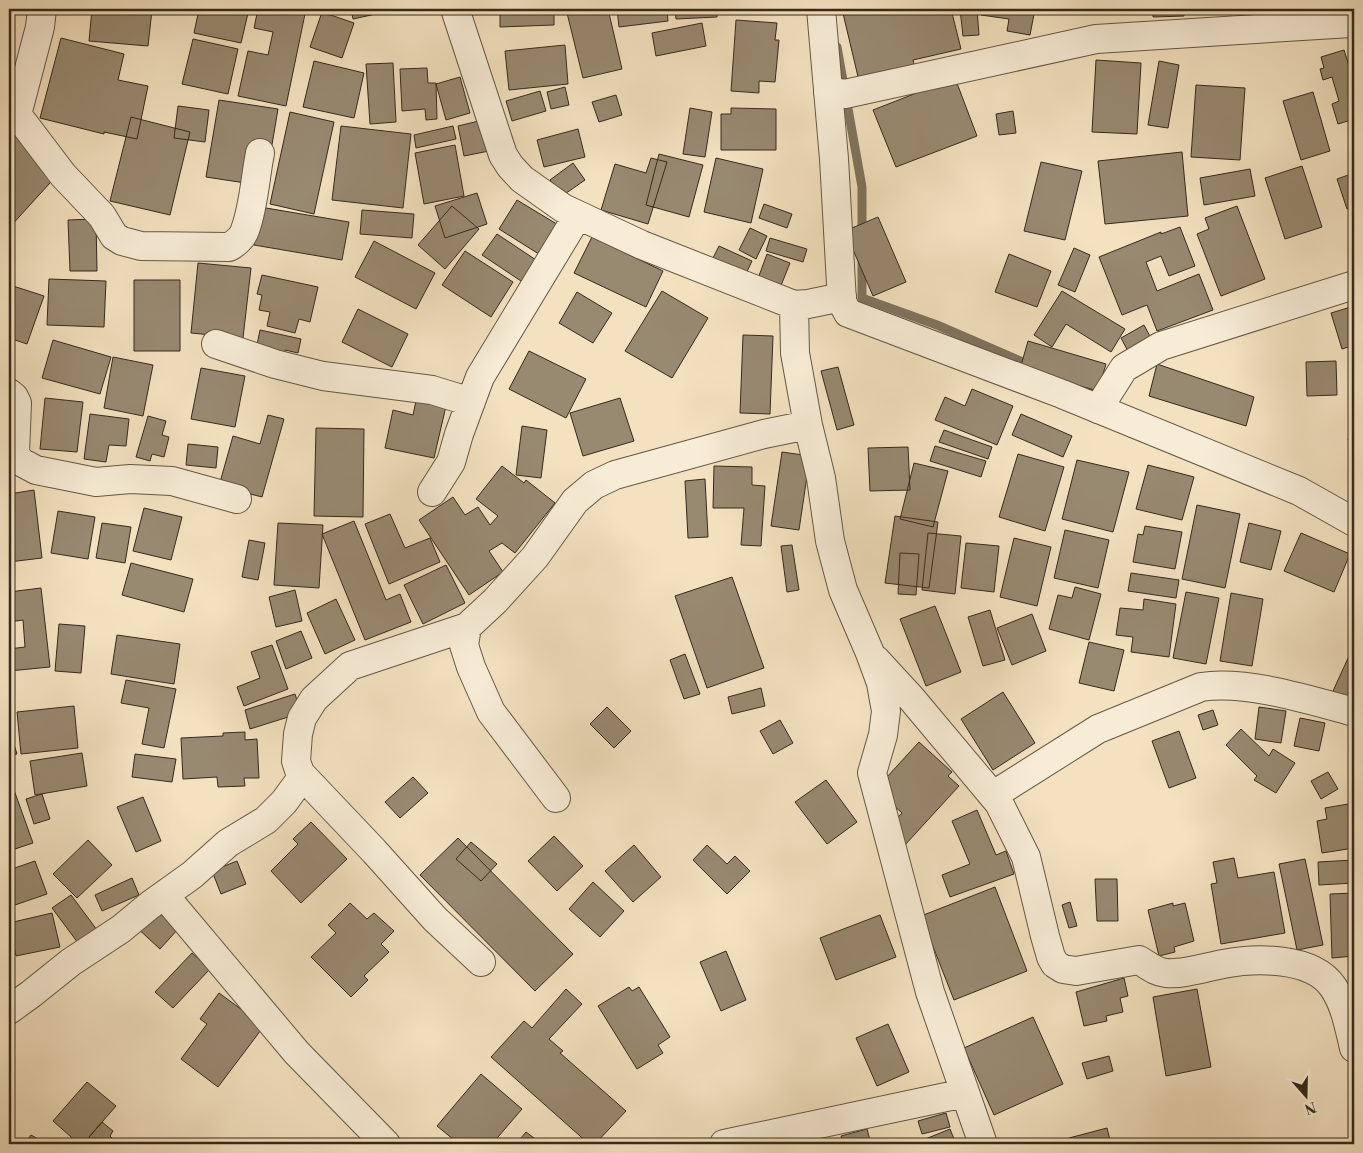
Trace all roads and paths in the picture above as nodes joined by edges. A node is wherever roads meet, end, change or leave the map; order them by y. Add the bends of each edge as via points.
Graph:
1 (42, 9) edge
2 (455, 9) edge
3 (821, 9) edge
4 (1351, 23) dead end
5 (828, 91) junction
6 (260, 153) dead end
7 (578, 215) junction
8 (1354, 285) edge
9 (842, 296) junction
10 (794, 305) junction
11 (216, 344) dead end
12 (9, 393) edge
13 (471, 402) junction
14 (1098, 409) junction
15 (808, 424) junction
16 (432, 492) dead end
17 (237, 499) dead end
18 (1354, 522) edge
19 (466, 627) junction
20 (870, 653) junction
21 (1354, 712) edge
22 (303, 776) junction
23 (556, 798) dead end
24 (999, 803) junction
25 (164, 895) junction
26 (481, 962) dead end
27 (9, 1010) edge
28 (1354, 1048) edge
29 (965, 1093) junction
30 (739, 1143) edge
31 (386, 1144) edge
32 (983, 1144) edge

1 - 6 street via 19,117 63,175 102,216 114,236 141,246 233,245 244,232 249,216
2 - 7 street via 506,160 522,179
3 - 5 street
4 - 5 street via 1096,39 845,94
5 - 9 street
7 - 10 street via 642,245
7 - 13 street via 480,377
8 - 14 street via 1161,346 1124,368
9 - 10 street
9 - 14 street via 842,302 852,315
10 - 15 street via 796,353
11 - 13 street via 323,376 432,390
12 - 17 street via 16,403 15,454 21,462 36,470 96,482 130,479 172,481
13 - 16 street via 451,462
14 - 18 street via 1299,491
15 - 19 street via 615,474 594,485 575,501 535,556 496,601
15 - 20 street via 821,478 830,541 843,590
19 - 22 street via 350,666 314,699 302,718 296,764
19 - 23 street via 464,645 491,712
20 - 24 street
20 - 29 street via 881,683 886,711 872,773 930,992
21 - 24 street via 1245,687 1201,686 1098,729 1003,789
22 - 25 street via 266,820 228,843
22 - 26 street via 435,919
24 - 28 street via 1026,857 1055,964 1076,971 1139,960 1167,973 1238,962 1303,965 1316,970 1333,986 1346,1015
25 - 27 street
25 - 31 street via 297,1053
29 - 30 street
29 - 32 street

